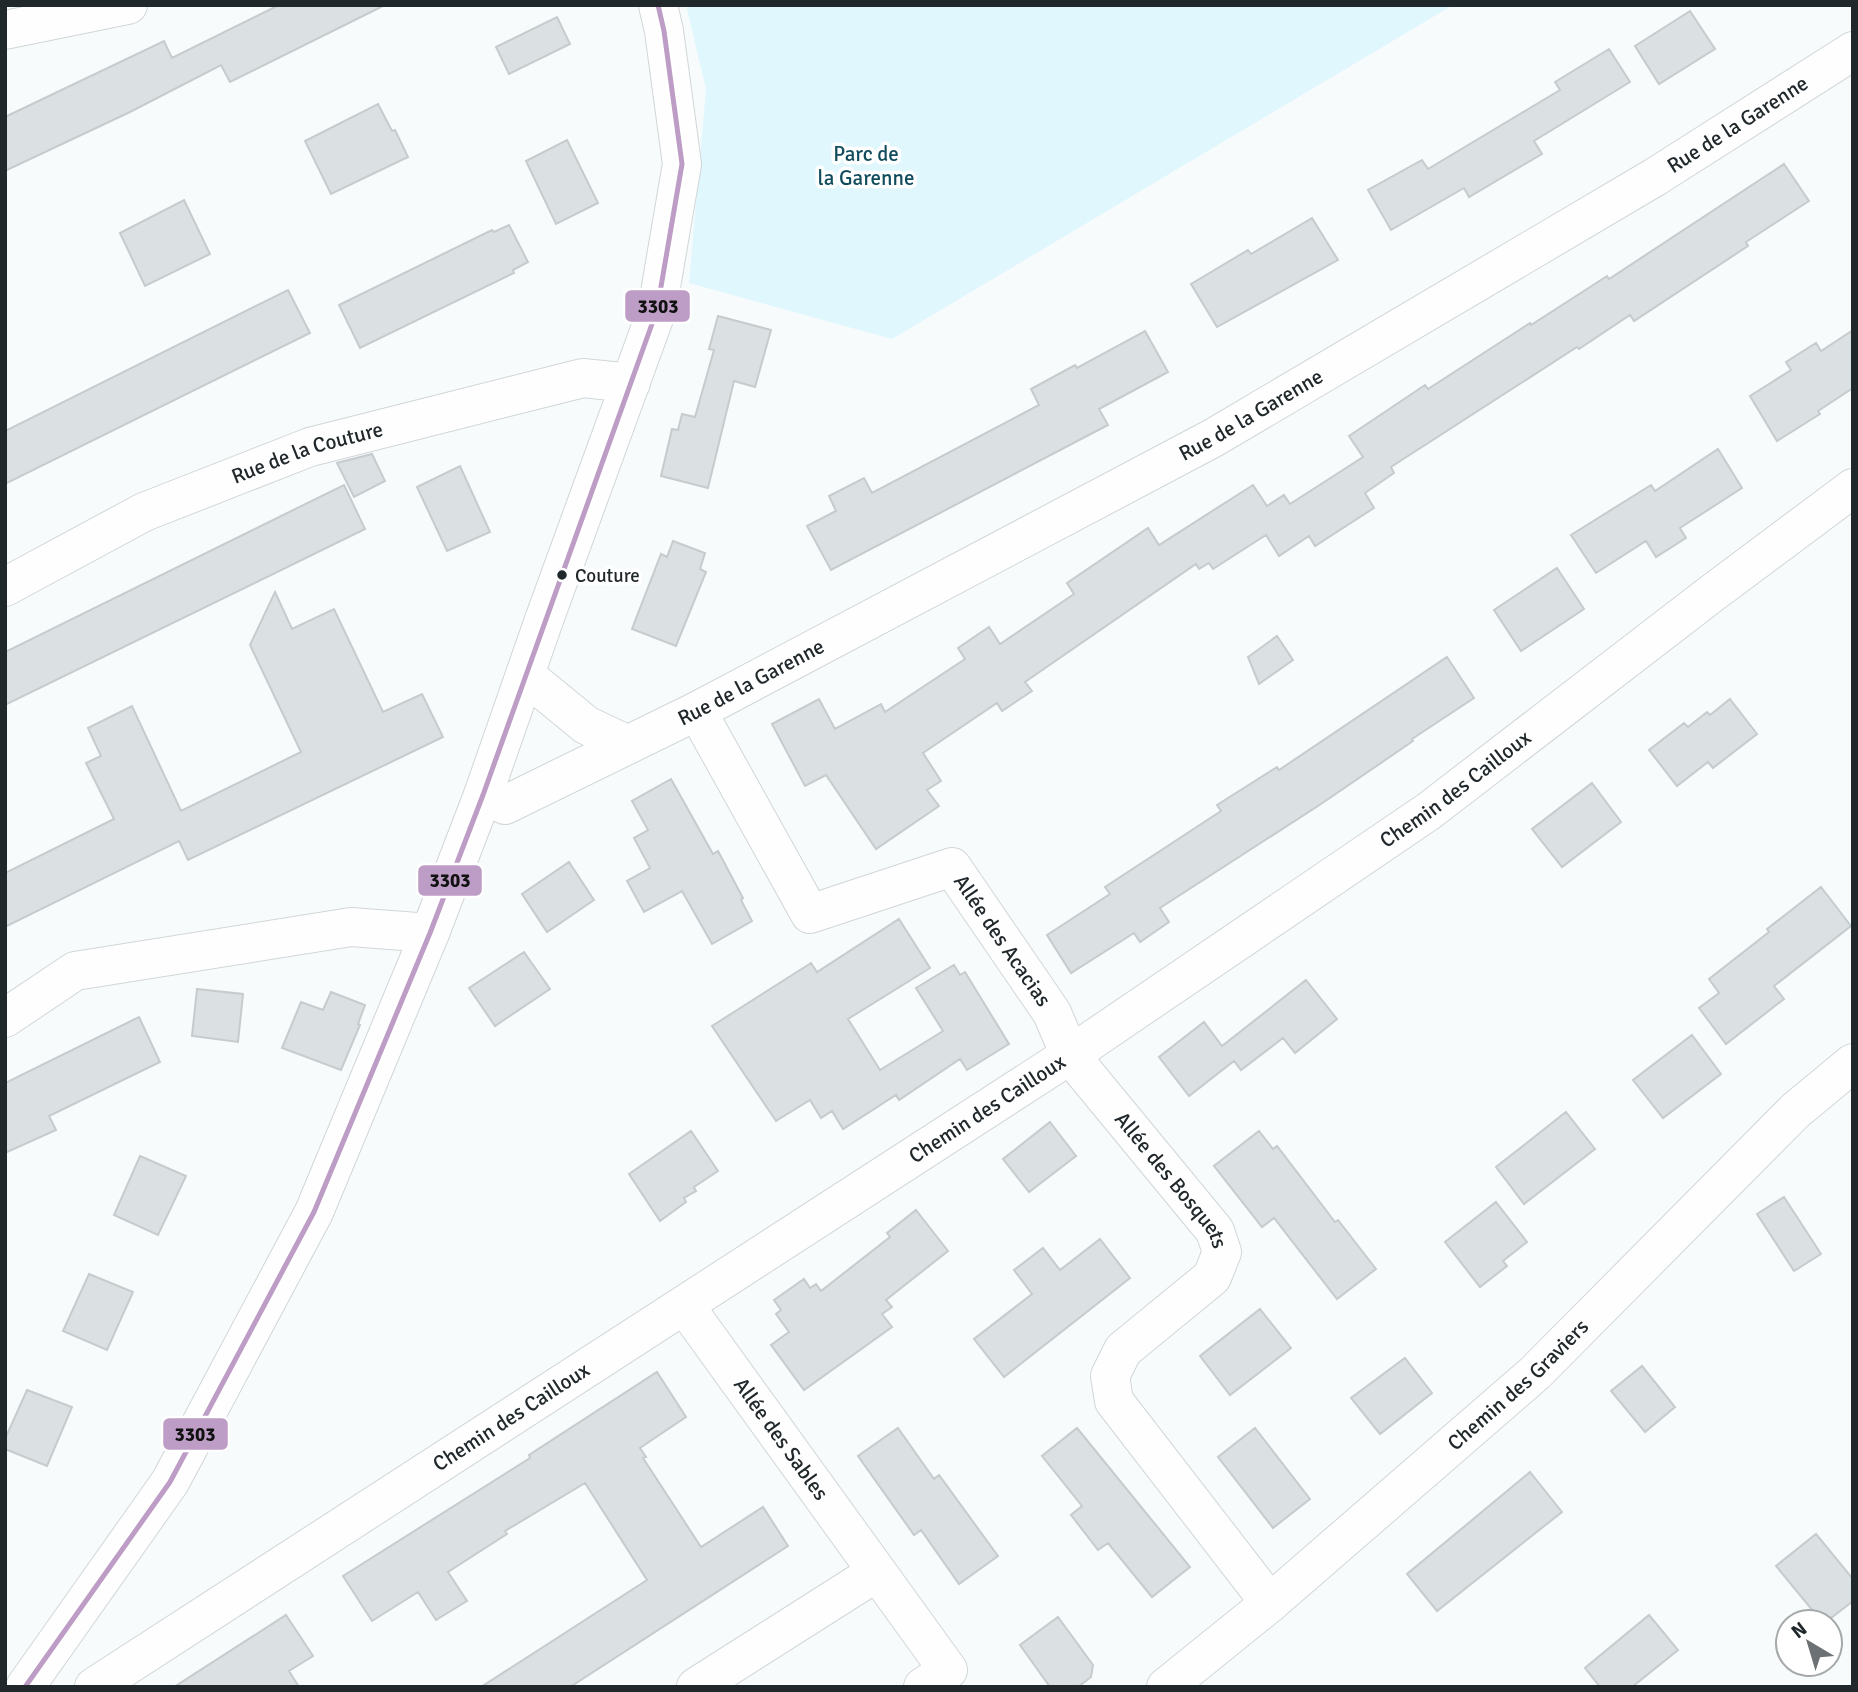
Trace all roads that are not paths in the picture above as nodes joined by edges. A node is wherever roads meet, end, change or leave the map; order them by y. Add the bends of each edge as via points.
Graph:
1 (128, 5) edge
2 (658, 5) edge
3 (5, 30) edge
4 (1853, 51) edge
5 (631, 383) junction
6 (1853, 488) edge
7 (5, 587) edge
8 (525, 674) junction
9 (697, 711) junction
10 (628, 745) junction
11 (483, 795) junction
12 (430, 933) junction
13 (5, 1018) edge
14 (1070, 1055) junction
15 (1853, 1063) edge
16 (685, 1306) junction
17 (877, 1572) junction
18 (1270, 1603) junction
19 (25, 1687) edge
20 (94, 1687) edge
21 (696, 1687) edge
22 (923, 1687) edge
23 (1166, 1687) edge

1 - 3 street
2 - 5 street via 682,164 657,310
4 - 9 street, Rue de la Garenne via 1655,177 1213,438
5 - 7 street, Rue de la Couture via 583,377 310,447 144,512
5 - 8 street
6 - 14 street, Chemin des Cailloux via 1429,811
8 - 10 street via 586,725
8 - 11 street
9 - 10 street, Rue de la Garenne
9 - 14 street, Allée des Acacias via 810,914 952,867 1052,1013
10 - 11 street, Rue de la Garenne via 505,805
11 - 12 street
12 - 13 street via 351,927 75,971
12 - 19 street via 314,1212 170,1482
14 - 16 street, Chemin des Cailloux
14 - 18 street, Allée des Bosquets via 1215,1231 1222,1252 1212,1277 1123,1350 1110,1376 1114,1401
15 - 18 street, Chemin des Graviers via 1795,1111 1535,1373
16 - 17 street, Allée des Sables
16 - 20 street, Chemin des Cailloux
17 - 21 street
17 - 22 street, Allée des Sables via 948,1670
18 - 23 street, Chemin des Graviers

